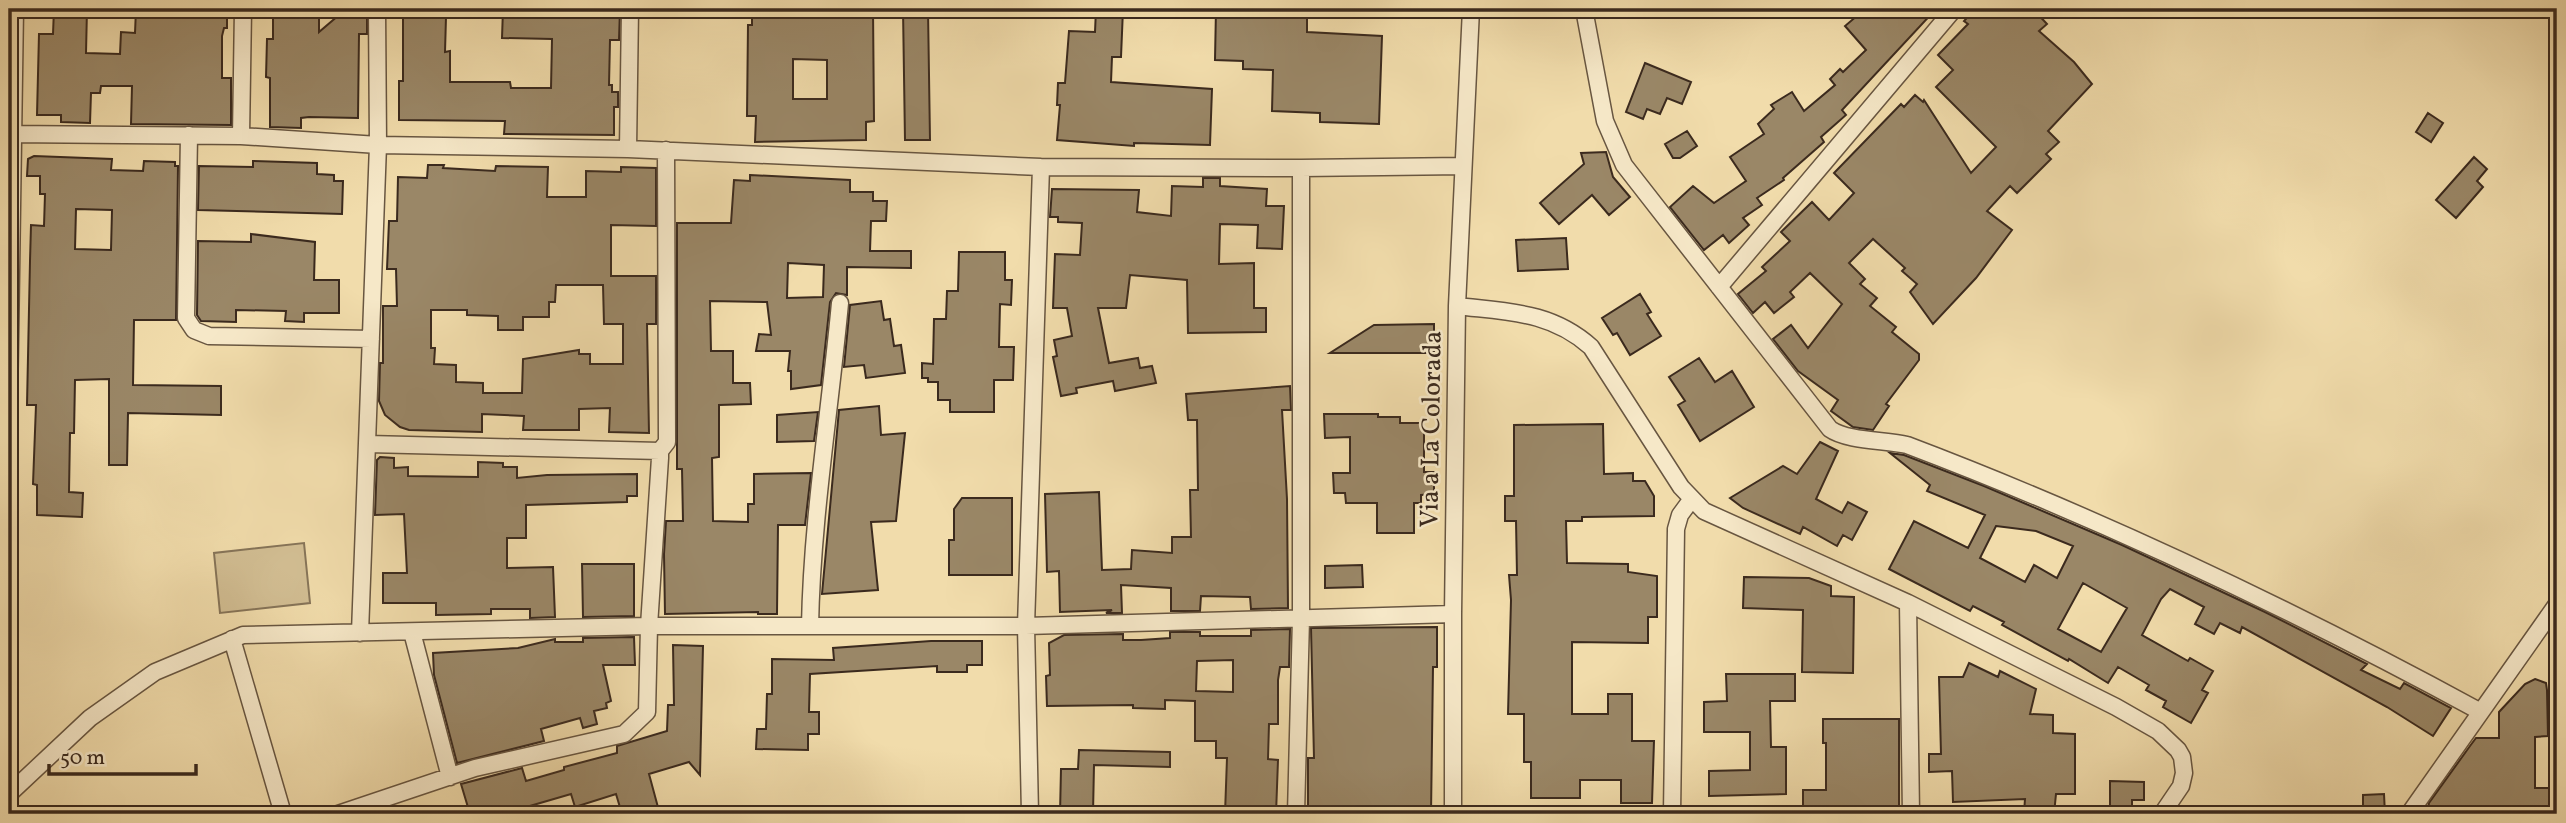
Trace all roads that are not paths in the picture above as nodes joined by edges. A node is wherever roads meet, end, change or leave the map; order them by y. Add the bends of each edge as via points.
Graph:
1 (15, 9) edge
2 (243, 9) edge
3 (377, 9) edge
4 (630, 9) edge
5 (1463, 9) edge
6 (1471, 9) edge
7 (1584, 9) edge
8 (1954, 9) edge
9 (1469, 45) junction
10 (11, 134) edge
11 (189, 135) junction
12 (241, 136) junction
13 (378, 145) junction
14 (628, 149) junction
15 (666, 150) junction
16 (1463, 166) junction
17 (1041, 167) junction
18 (1301, 168) junction
19 (1719, 287) junction
20 (839, 303) dead end
21 (1457, 306) junction
22 (371, 339) junction
23 (9, 394) edge
24 (368, 444) junction
25 (660, 451) junction
26 (1691, 500) junction
27 (1908, 603) junction
28 (2557, 607) edge
29 (1452, 614) junction
30 (1301, 618) junction
31 (649, 626) junction
32 (810, 626) junction
33 (1026, 626) junction
34 (412, 632) junction
35 (360, 633) junction
36 (232, 639) junction
37 (2481, 712) junction
38 (450, 777) junction
39 (9, 794) edge
40 (283, 814) edge
41 (338, 814) edge
42 (1031, 814) edge
43 (1296, 814) edge
44 (1453, 814) edge
45 (1672, 814) edge
46 (1911, 814) edge
47 (2162, 814) edge
48 (2409, 814) edge

1 - 10 street
2 - 12 street
3 - 13 street
4 - 14 street
5 - 9 street, Via a La Colorada
6 - 9 street, Via a La Colorada
7 - 19 street via 1600,100 1618,153
8 - 19 street
9 - 16 street, Via a La Colorada
10 - 11 street
10 - 23 street
11 - 12 street
11 - 22 street via 186,318 194,330 209,336
12 - 13 street
13 - 14 street
13 - 22 street
14 - 15 street
15 - 17 street
15 - 25 street via 667,442
16 - 18 street
16 - 21 street, Via a La Colorada
17 - 18 street
17 - 33 street
18 - 30 street
19 - 37 street via 1824,424 1836,433 1907,445 2082,514 2215,575
20 - 32 street via 812,545
21 - 26 street via 1534,316 1577,335 1591,347
21 - 29 street, Via a La Colorada
22 - 24 street
24 - 25 street
24 - 35 street
25 - 31 street
26 - 27 street via 1716,518
26 - 45 street via 1676,529
27 - 46 street
27 - 47 street via 2158,731 2178,750 2185,772
28 - 37 street
29 - 30 street
29 - 44 street, Via a La Colorada
30 - 33 street
30 - 43 street
31 - 32 street
31 - 34 street
31 - 38 street via 647,712 624,734
32 - 33 street
33 - 42 street
34 - 35 street
34 - 38 street
35 - 36 street
36 - 39 street via 155,672 90,718
36 - 40 street
37 - 48 street
38 - 41 street

